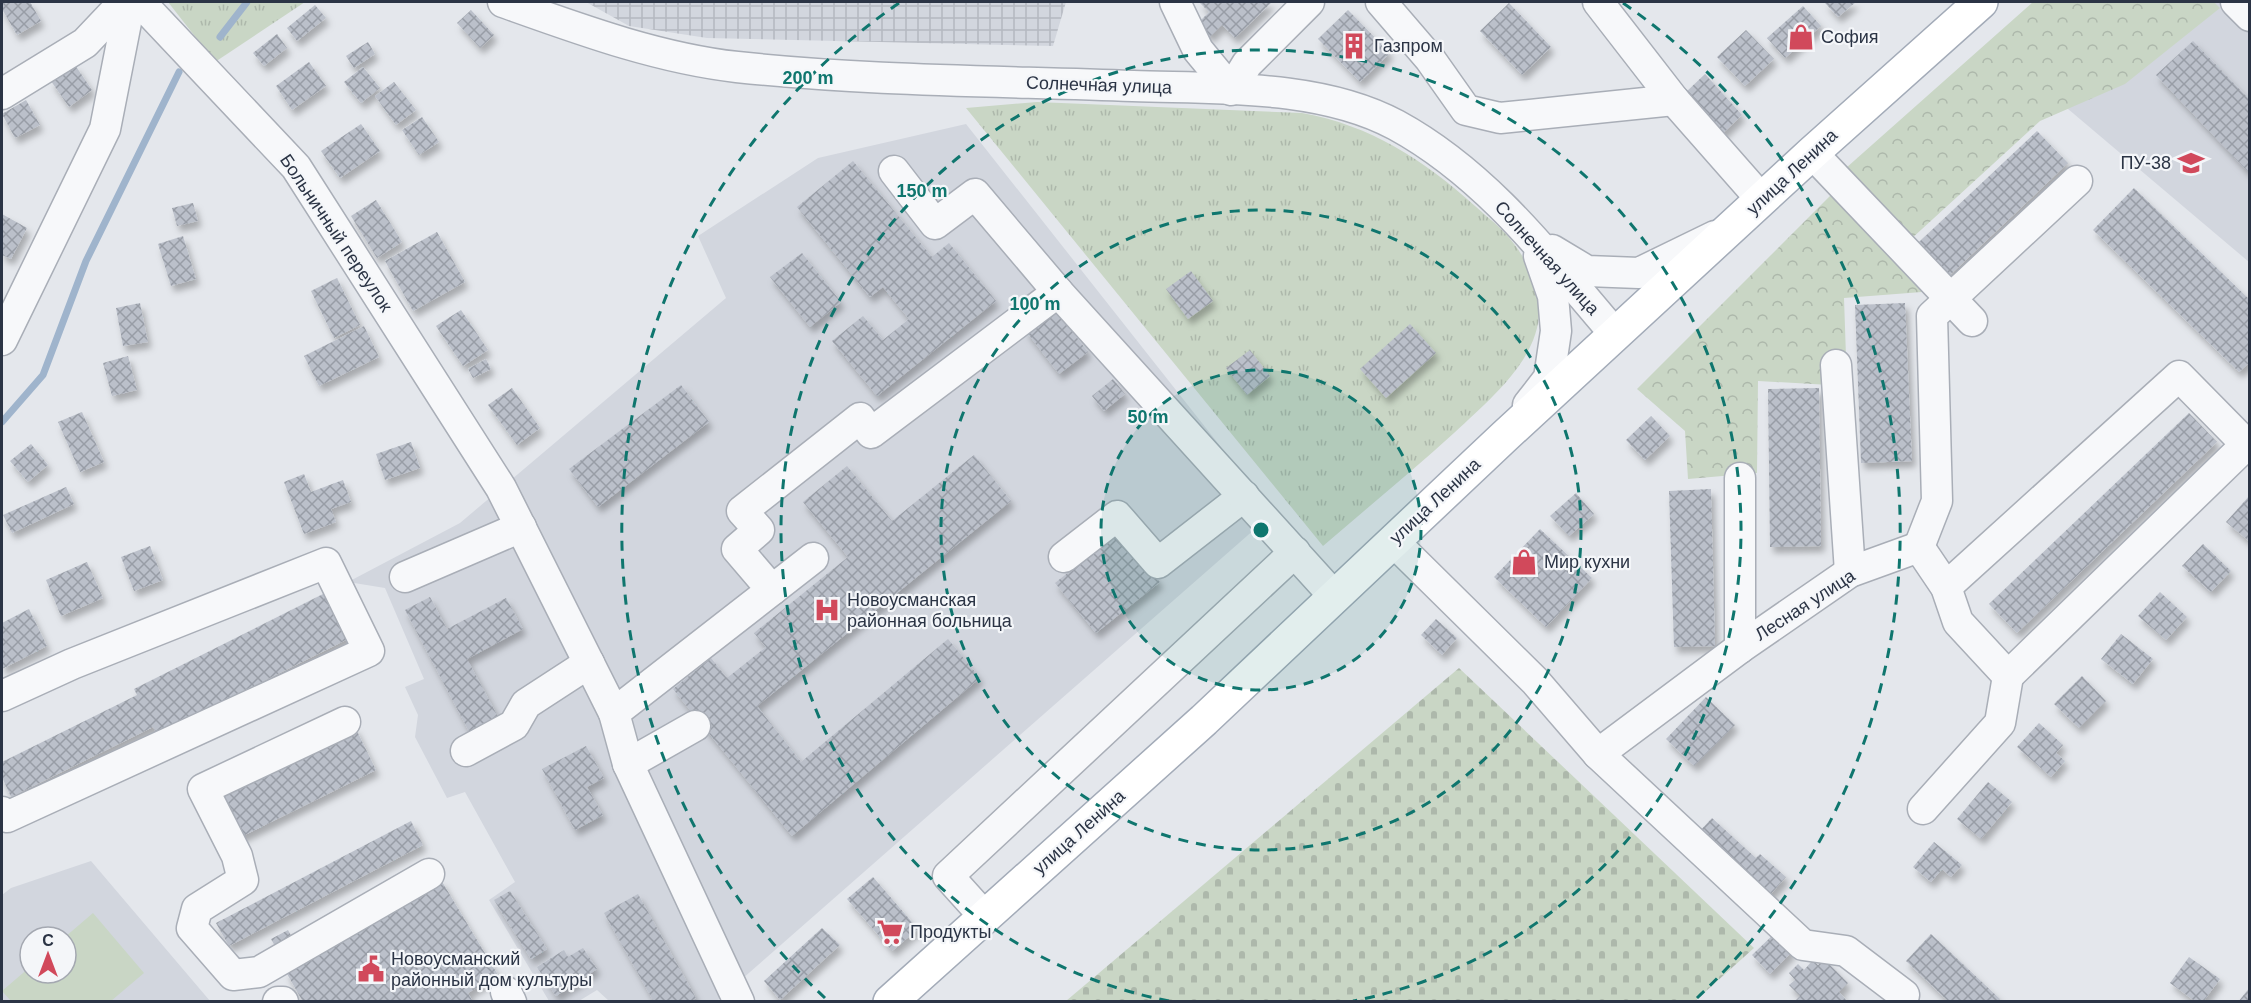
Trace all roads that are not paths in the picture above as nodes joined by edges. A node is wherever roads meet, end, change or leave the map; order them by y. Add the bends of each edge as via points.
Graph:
1 (124, 2) edge
2 (130, 2) edge
3 (140, 2) edge
4 (503, 2) edge
5 (1175, 2) edge
6 (1309, 2) edge
7 (1381, 2) edge
8 (1598, 2) edge
9 (1981, 2) edge
10 (2236, 2) edge
11 (2250, 16) edge
12 (1231, 90) junction
13 (2, 94) edge
14 (1674, 100) junction
15 (1812, 153) junction
16 (894, 171) dead end
17 (2077, 181) dead end
18 (1762, 201) junction
19 (1729, 229) junction
20 (1533, 239) junction
21 (1058, 292) junction
22 (1950, 298) junction
23 (1972, 321) dead end
24 (1615, 334) junction
25 (2, 340) edge
26 (1836, 365) dead end
27 (1505, 436) junction
28 (2248, 443) edge
29 (1740, 478) dead end
30 (1244, 496) junction
31 (521, 527) junction
32 (1394, 541) junction
33 (1919, 548) junction
34 (1295, 552) junction
35 (1064, 557) dead end
36 (813, 558) dead end
37 (1850, 572) junction
38 (405, 577) dead end
39 (1946, 587) junction
40 (772, 590) junction
41 (1334, 596) junction
42 (1740, 648) junction
43 (589, 663) junction
44 (2008, 676) junction
45 (2, 696) edge
46 (614, 713) junction
47 (345, 722) dead end
48 (695, 726) dead end
49 (466, 750) dead end
50 (1598, 754) junction
51 (628, 764) junction
52 (1923, 809) dead end
53 (2, 812) edge
54 (429, 874) dead end
55 (984, 916) junction
56 (1904, 995) dead end
57 (278, 1002) edge
58 (283, 1002) edge
59 (739, 1002) edge
60 (890, 1002) edge

1 - 13 street via 85,43
2 - 25 street via 105,129
3 - 31 street, Больничный переулок via 296,167 501,488
4 - 12 street, Солнечная улица via 646,48 736,67
5 - 12 street via 1198,50
6 - 12 street via 1247,64
7 - 14 street via 1430,59 1466,110 1500,118
8 - 14 street
9 - 15 main road, улица Ленина
10 - 11 street
12 - 20 street, Солнечная улица via 1332,101 1395,125 1463,172 1505,207
14 - 18 street
15 - 18 main road, улица Ленина
15 - 22 street
16 - 21 street via 935,224 975,194
17 - 22 street
18 - 19 main road, улица Ленина
19 - 20 street via 1639,273 1587,271
19 - 24 main road, улица Ленина
20 - 24 street, Солнечная улица
20 - 27 street via 1553,296 1556,330 1549,378
21 - 30 street
21 - 40 street via 871,433 860,418 742,511 759,530 737,549
22 - 23 street
22 - 33 street via 1932,316 1937,501
24 - 27 main road, улица Ленина
26 - 37 street
27 - 32 main road, улица Ленина
28 - 39 street via 2180,376
28 - 44 street
29 - 42 street
30 - 34 street
30 - 35 street via 1158,563 1117,516
31 - 38 street
31 - 43 street, Больничный переулок
32 - 41 main road, улица Ленина
32 - 50 street via 1536,681
33 - 37 street, Лесная улица
33 - 39 street
34 - 41 street
34 - 55 street via 948,876
36 - 40 street
37 - 42 street, Лесная улица
39 - 44 street via 1958,622
40 - 46 street
41 - 55 main road, улица Ленина via 1204,720
42 - 50 street, Лесная улица
43 - 46 street, Больничный переулок
43 - 49 street via 526,704 514,725
44 - 52 street via 2000,723
45 - 53 street via 72,664 326,563 369,651 7,817
46 - 51 street, Больничный переулок
47 - 54 street via 203,789 237,856 243,880 197,909 192,928 233,975 259,972
48 - 51 street
50 - 56 street via 1803,945 1846,951
51 - 59 street, Больничный переулок
55 - 60 main road, улица Ленина
57 - 58 street

